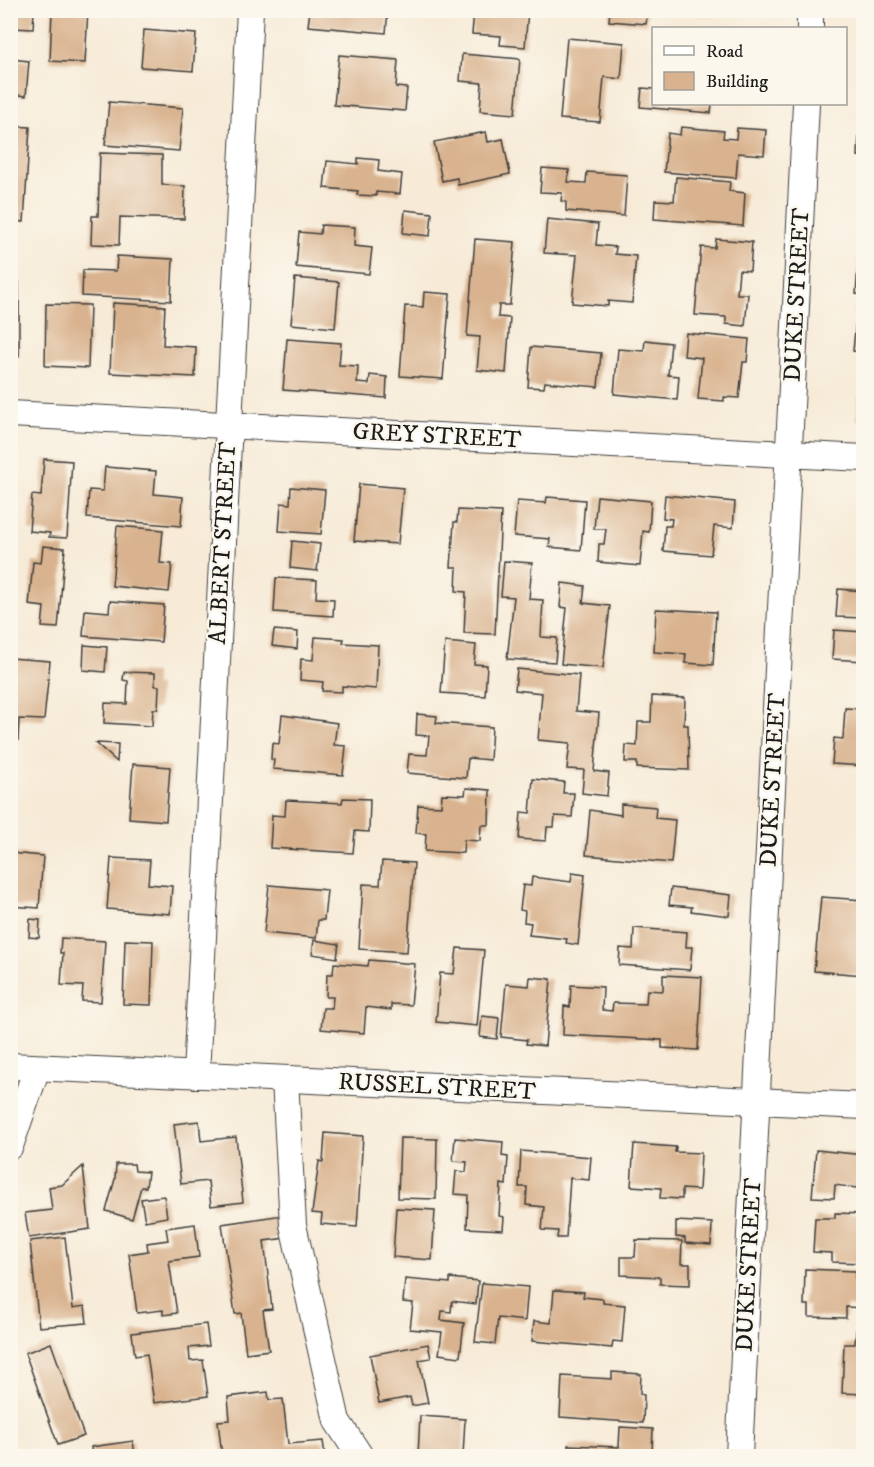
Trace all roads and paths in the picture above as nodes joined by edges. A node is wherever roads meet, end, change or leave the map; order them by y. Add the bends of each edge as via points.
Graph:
1 (250, 10) edge
2 (810, 10) edge
3 (810, 27) edge
4 (806, 105) edge
5 (10, 414) edge
6 (229, 426) junction
7 (789, 454) junction
8 (864, 458) edge
9 (10, 1066) edge
10 (37, 1068) junction
11 (196, 1075) junction
12 (285, 1080) junction
13 (757, 1101) junction
14 (864, 1106) edge
15 (10, 1146) edge
16 (360, 1456) edge
17 (739, 1456) edge

1 - 6 street, ALBERT STREET
2 - 3 street
4 - 7 street, DUKE STREET
5 - 6 street, GREY STREET
6 - 7 street, GREY STREET
6 - 11 street, ALBERT STREET
7 - 8 street, GREY STREET
7 - 13 street, DUKE STREET
9 - 10 street, RUSSEL STREET
10 - 11 street, RUSSEL STREET
10 - 15 street
11 - 12 street, RUSSEL STREET
12 - 13 street, RUSSEL STREET
12 - 16 street via 293,1225 337,1421
13 - 14 street, RUSSEL STREET
13 - 17 street, DUKE STREET

